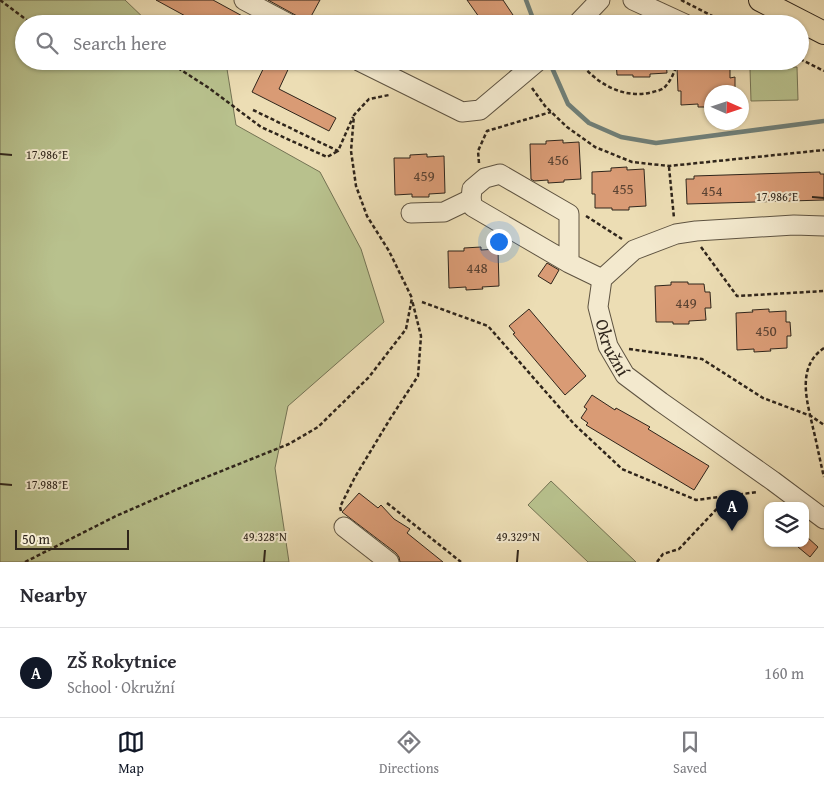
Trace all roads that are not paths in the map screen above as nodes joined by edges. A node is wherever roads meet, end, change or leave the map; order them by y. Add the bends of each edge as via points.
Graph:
1 (244, 0) edge
2 (600, 0) edge
3 (633, 0) edge
4 (760, 0) edge
5 (272, 15) edge
6 (586, 15) edge
7 (666, 15) edge
8 (789, 15) edge
9 (809, 25) edge
10 (824, 33) edge
11 (377, 70) edge
12 (529, 70) edge
13 (471, 199) junction
14 (411, 213) dead end
15 (824, 226) edge
16 (569, 262) junction
17 (602, 279) junction
18 (820, 516) edge
19 (344, 527) road end
20 (389, 562) edge

1 - 5 street
2 - 6 street
3 - 7 street
4 - 8 main road
9 - 10 main road
11 - 12 street via 462,112 480,110
13 - 14 street via 444,212
13 - 16 street via 473,206
13 - 16 street via 472,189 485,178 500,174 569,214
15 - 17 street via 676,234 634,250
16 - 17 street
17 - 18 street, Okružní via 598,307 608,346 625,375
19 - 20 street

